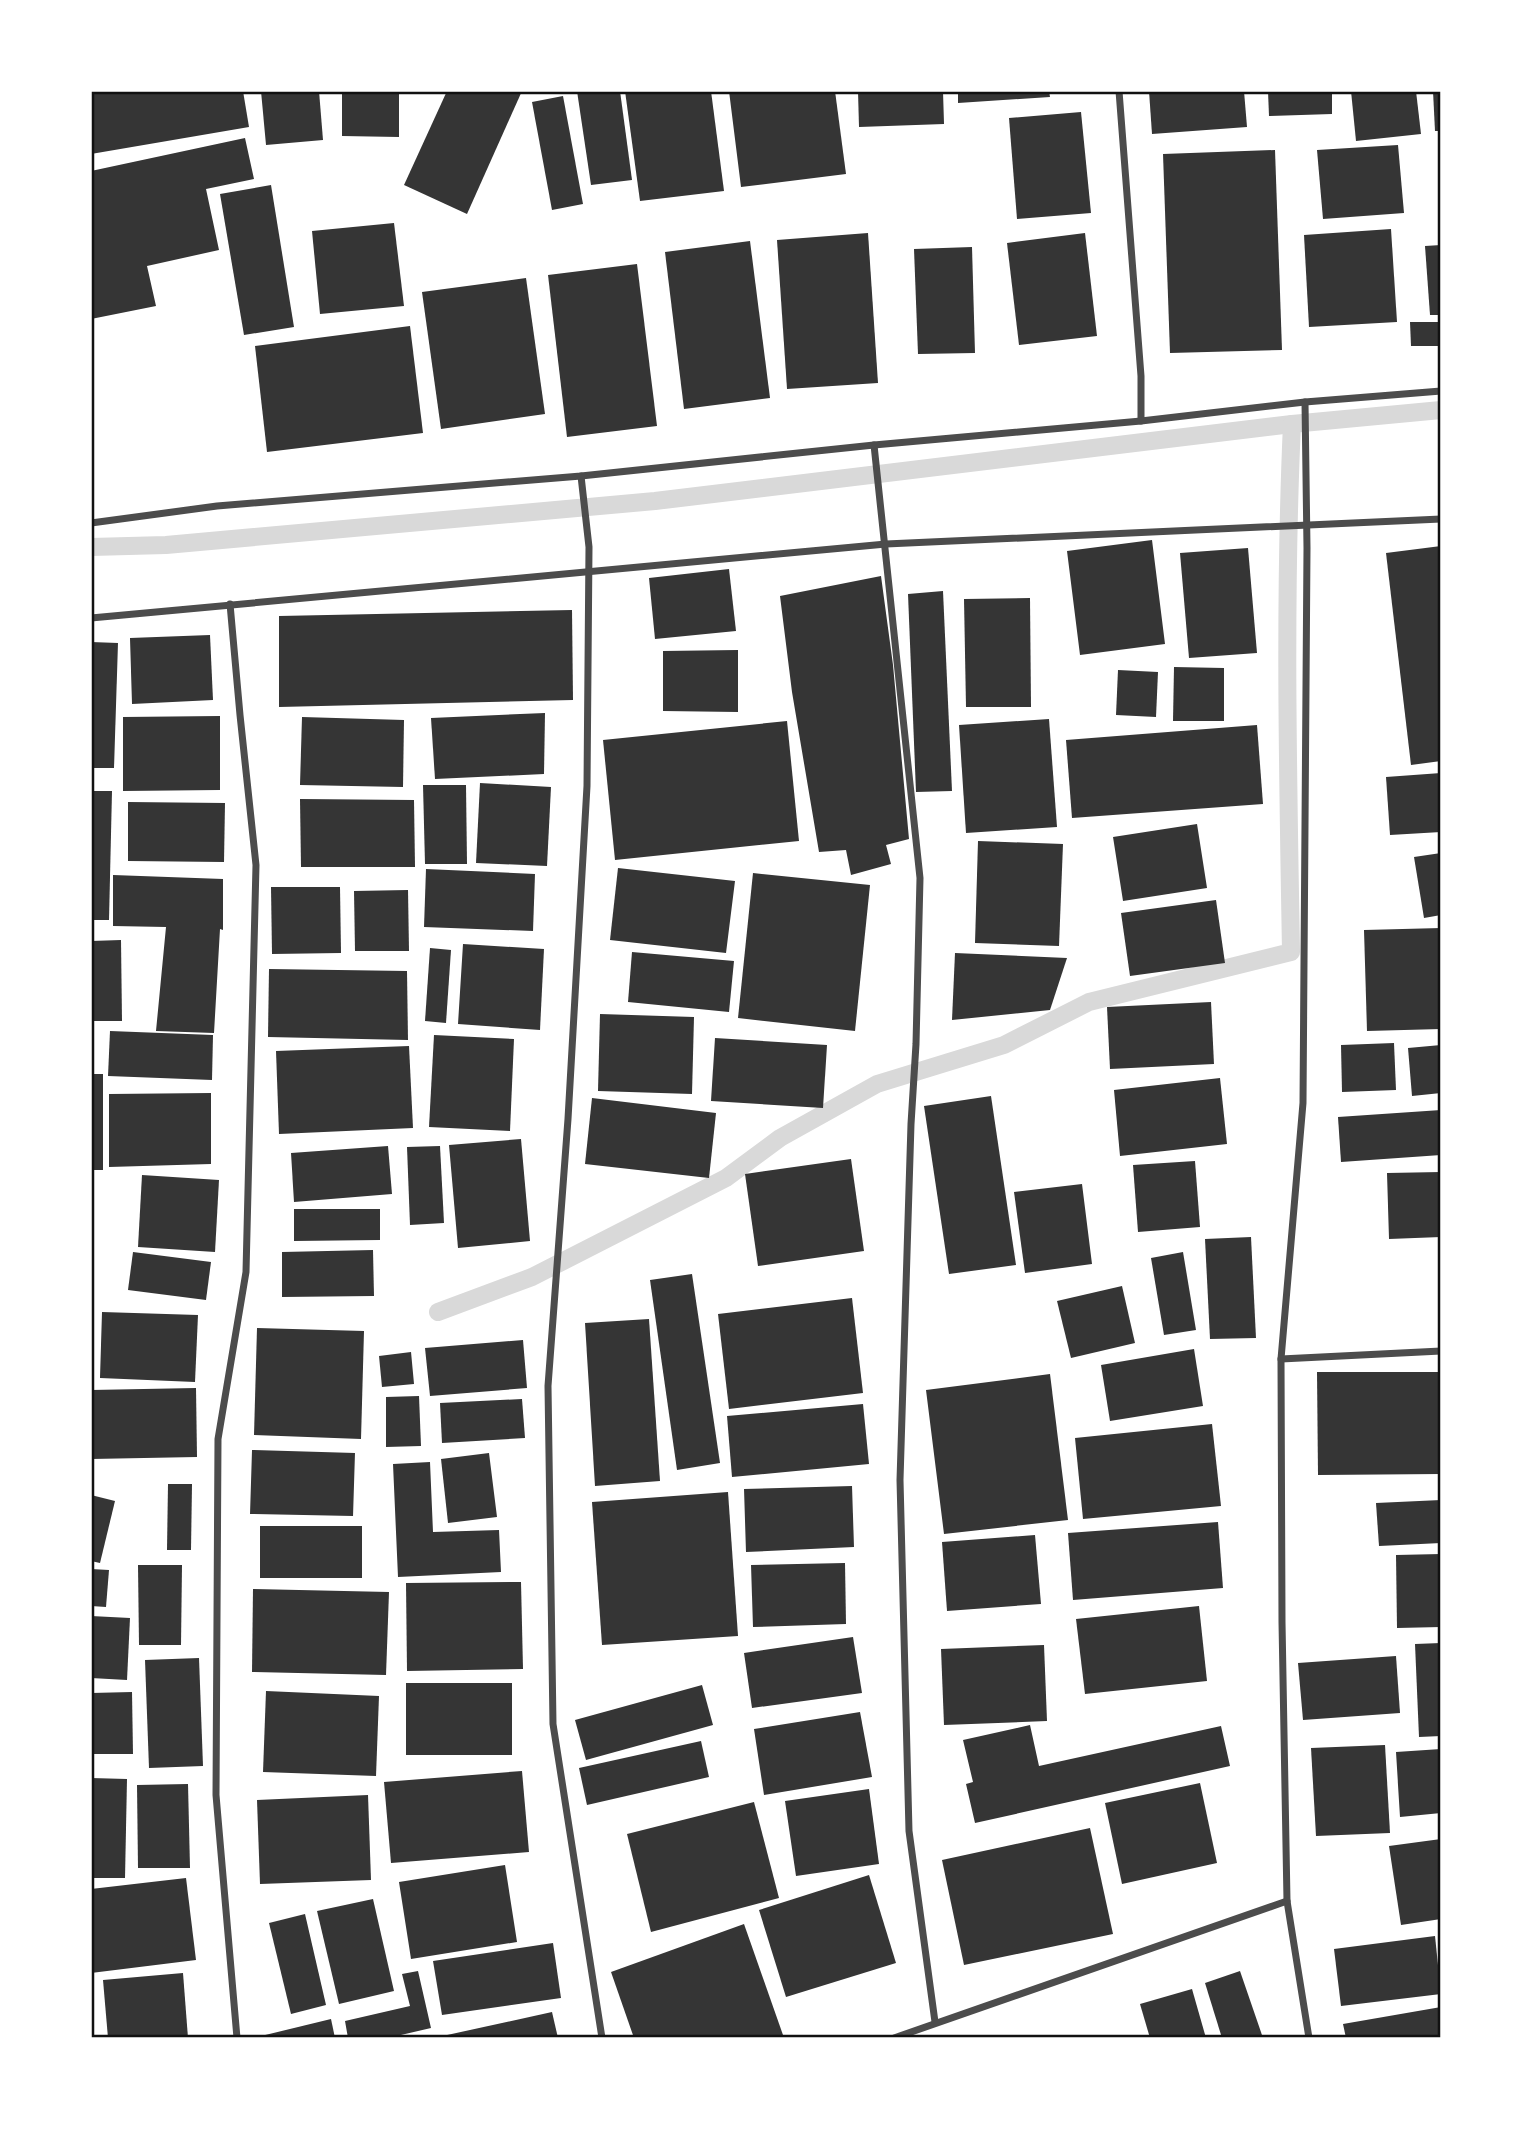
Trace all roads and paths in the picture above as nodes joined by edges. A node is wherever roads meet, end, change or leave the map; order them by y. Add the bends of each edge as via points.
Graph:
1 (1119, 91) edge
2 (1441, 391) edge
3 (1305, 402) junction
4 (1141, 421) junction
5 (875, 448) junction
6 (582, 480) junction
7 (1441, 519) edge
8 (91, 523) edge
9 (1307, 526) junction
10 (886, 544) junction
11 (589, 572) junction
12 (230, 604) junction
13 (91, 618) edge
14 (1441, 1351) edge
15 (1281, 1359) junction
16 (1287, 1901) junction
17 (935, 2022) junction
18 (237, 2038) edge
19 (602, 2038) edge
20 (894, 2038) edge
21 (1309, 2038) edge

1 - 4 street via 1142,376
2 - 3 street
3 - 4 street
3 - 9 street
4 - 5 street
5 - 6 street
5 - 10 street
6 - 8 street via 218,506
6 - 11 street
7 - 9 street
9 - 10 street
9 - 15 street via 1303,1102
10 - 11 street
10 - 17 street via 920,878 900,1480 909,1831
11 - 12 street
11 - 19 street via 587,786 548,1387 553,1724
12 - 13 street
12 - 18 street via 256,865 246,1272 218,1439 216,1795
14 - 15 street
15 - 16 street
16 - 17 street
16 - 21 street
17 - 20 street

